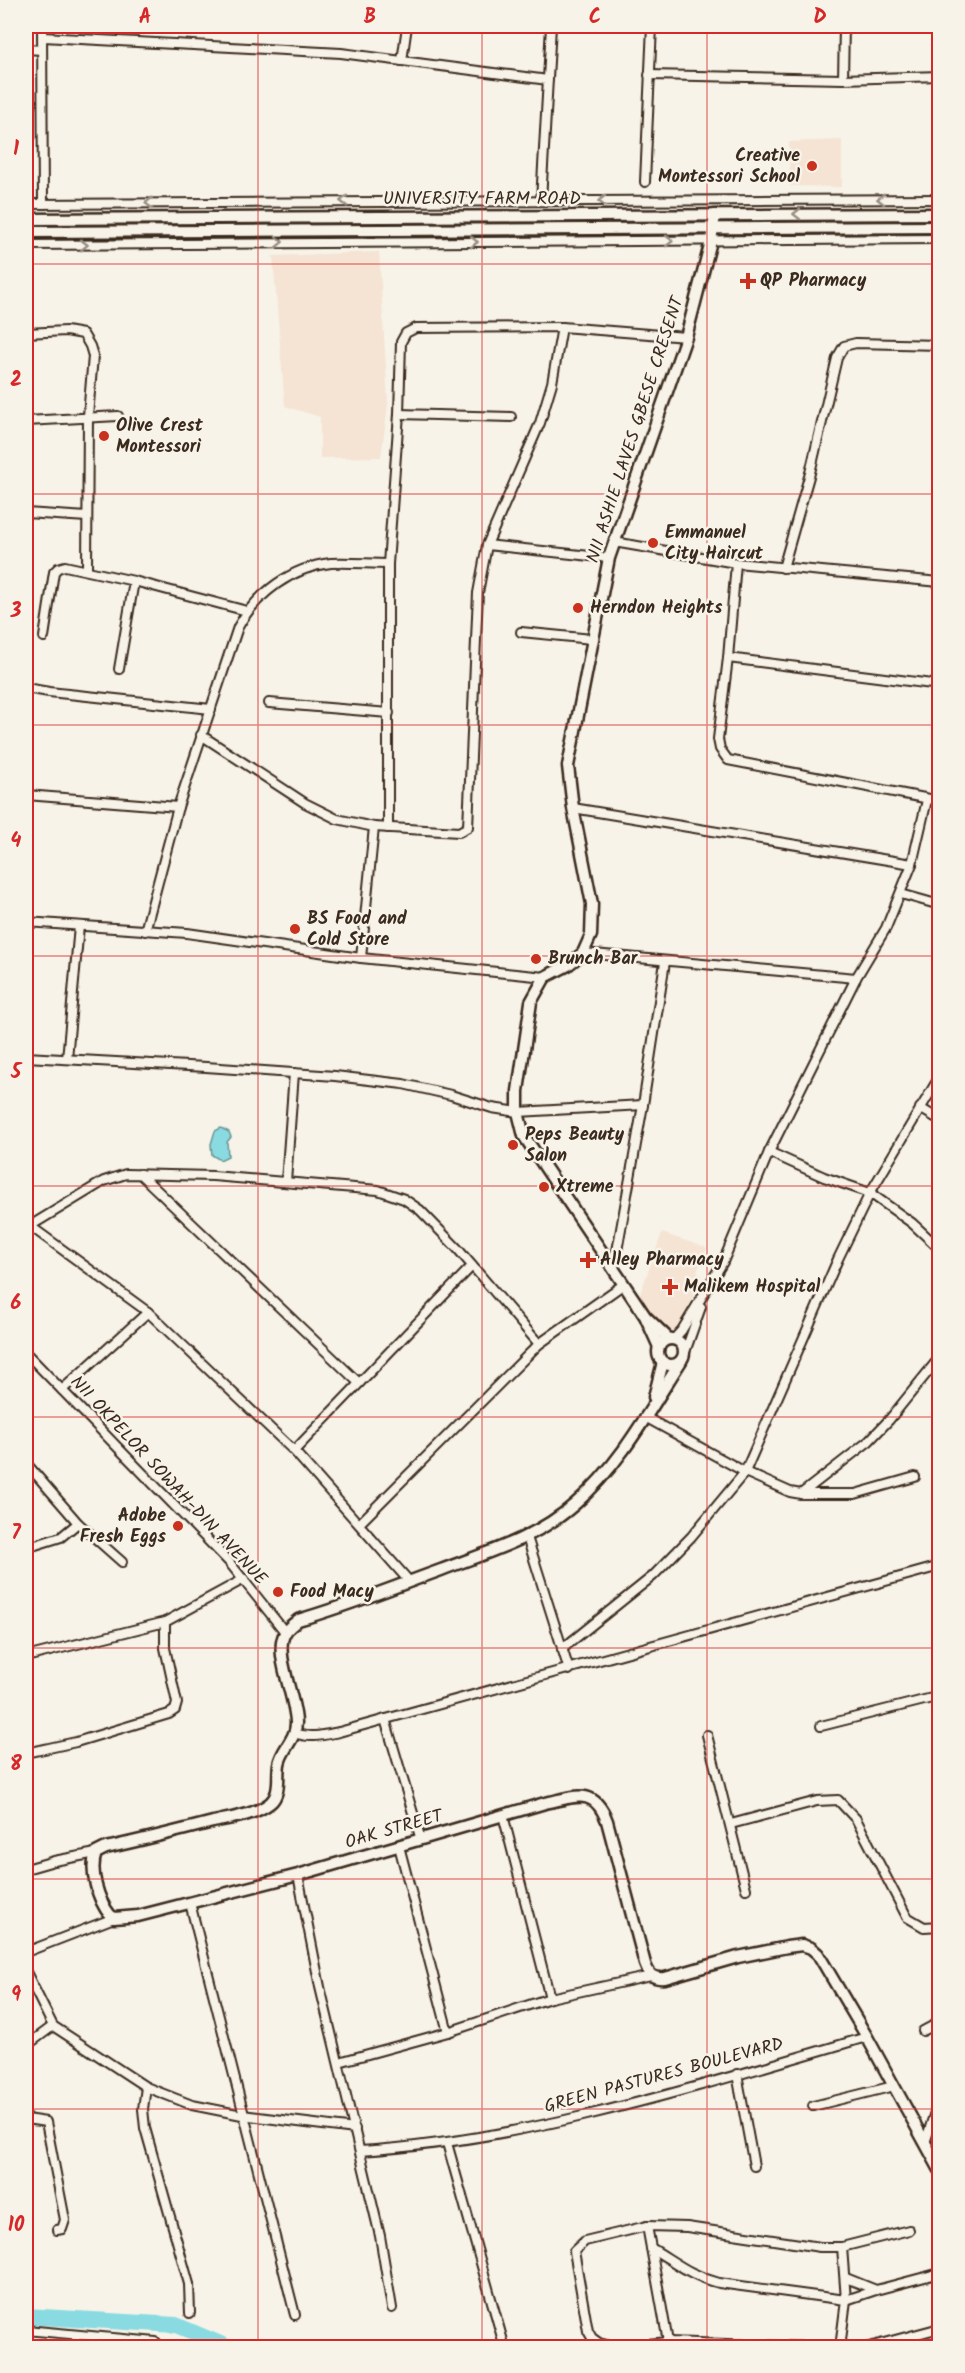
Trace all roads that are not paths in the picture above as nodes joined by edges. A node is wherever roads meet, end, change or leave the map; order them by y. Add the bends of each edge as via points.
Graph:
1 (42, 26) edge
2 (407, 26) edge
3 (551, 26) edge
4 (652, 26) edge
5 (844, 26) edge
6 (43, 37) junction
7 (26, 49) edge
8 (42, 50) junction
9 (402, 61) junction
10 (649, 75) junction
11 (939, 76) edge
12 (843, 79) junction
13 (548, 81) junction
14 (645, 182) dead end
15 (939, 199) edge
16 (541, 201) junction
17 (26, 204) edge
18 (43, 204) junction
19 (939, 214) edge
20 (715, 215) junction
21 (26, 219) edge
22 (939, 227) edge
23 (713, 228) junction
24 (26, 232) edge
25 (939, 239) edge
26 (711, 241) junction
27 (26, 245) edge
28 (562, 327) junction
29 (26, 333) edge
30 (686, 337) junction
31 (939, 345) edge
32 (399, 414) junction
33 (88, 416) junction
34 (118, 416) dead end
35 (511, 417) dead end
36 (26, 421) edge
37 (26, 513) edge
38 (87, 517) junction
39 (614, 542) junction
40 (487, 545) junction
41 (609, 558) junction
42 (736, 563) junction
43 (388, 564) junction
44 (783, 568) junction
45 (87, 570) junction
46 (134, 581) junction
47 (939, 582) edge
48 (247, 611) junction
49 (521, 632) dead end
50 (44, 637) dead end
51 (592, 639) junction
52 (728, 658) junction
53 (119, 669) dead end
54 (939, 685) edge
55 (26, 688) edge
56 (269, 703) dead end
57 (211, 710) junction
58 (389, 713) junction
59 (201, 735) junction
60 (26, 795) edge
61 (927, 800) junction
62 (939, 801) edge
63 (178, 807) junction
64 (573, 808) junction
65 (374, 827) junction
66 (388, 828) junction
67 (912, 864) junction
68 (901, 894) junction
69 (939, 905) edge
70 (26, 922) edge
71 (79, 926) junction
72 (145, 931) junction
73 (583, 953) junction
74 (361, 958) junction
75 (665, 962) junction
76 (545, 977) junction
77 (856, 978) junction
78 (26, 1057) edge
79 (68, 1059) junction
80 (294, 1073) junction
81 (939, 1076) edge
82 (643, 1105) junction
83 (920, 1108) junction
84 (518, 1112) junction
85 (939, 1120) edge
86 (769, 1152) junction
87 (140, 1174) junction
88 (286, 1182) junction
89 (870, 1193) junction
90 (28, 1225) edge
91 (939, 1249) edge
92 (472, 1266) junction
93 (614, 1268) junction
94 (624, 1284) junction
95 (705, 1294) junction
96 (148, 1312) junction
97 (645, 1316) junction
98 (672, 1339) junction
99 (539, 1344) junction
100 (659, 1347) junction
101 (26, 1353) edge
102 (939, 1357) edge
103 (682, 1358) junction
104 (663, 1362) junction
105 (359, 1383) junction
106 (62, 1390) junction
107 (648, 1413) junction
108 (294, 1451) junction
109 (26, 1463) edge
110 (745, 1472) junction
111 (915, 1477) dead end
112 (801, 1494) junction
113 (78, 1523) junction
114 (360, 1523) junction
115 (527, 1537) junction
116 (26, 1548) edge
117 (122, 1562) dead end
118 (939, 1566) edge
119 (244, 1579) junction
120 (409, 1581) junction
121 (165, 1622) junction
122 (285, 1632) junction
123 (562, 1649) junction
124 (26, 1657) edge
125 (569, 1670) junction
126 (939, 1696) edge
127 (385, 1719) junction
128 (821, 1726) dead end
129 (295, 1733) junction
130 (707, 1735) dead end
131 (26, 1753) edge
132 (503, 1815) junction
133 (731, 1824) junction
134 (421, 1839) junction
135 (399, 1846) junction
136 (96, 1853) junction
137 (26, 1869) edge
138 (298, 1875) junction
139 (746, 1889) dead end
140 (190, 1903) junction
141 (114, 1918) junction
142 (939, 1926) edge
143 (26, 1952) edge
144 (26, 1972) edge
145 (651, 1976) junction
146 (550, 1998) junction
147 (939, 2022) edge
148 (53, 2026) junction
149 (923, 2031) dead end
150 (448, 2032) junction
151 (867, 2037) junction
152 (26, 2046) edge
153 (339, 2062) junction
154 (737, 2074) junction
155 (894, 2086) junction
156 (146, 2087) junction
157 (813, 2106) dead end
158 (939, 2106) edge
159 (242, 2115) junction
160 (26, 2119) edge
161 (355, 2129) junction
162 (447, 2143) junction
163 (925, 2144) junction
164 (360, 2151) junction
165 (754, 2166) dead end
166 (939, 2170) edge
167 (647, 2226) junction
168 (57, 2230) dead end
169 (909, 2230) dead end
170 (842, 2247) junction
171 (651, 2248) junction
172 (939, 2273) edge
173 (846, 2278) junction
174 (876, 2290) junction
175 (846, 2300) junction
176 (392, 2308) dead end
177 (190, 2313) dead end
178 (295, 2315) dead end
179 (939, 2328) edge
180 (26, 2330) edge
181 (668, 2342) junction
182 (161, 2348) edge
183 (505, 2348) edge
184 (839, 2348) edge
185 (865, 2348) edge

1 - 6 street
2 - 9 street
3 - 13 street
4 - 10 street
5 - 12 street
6 - 8 street
6 - 9 street via 341,53
7 - 8 street
8 - 18 street
9 - 13 street
10 - 12 street
10 - 14 street
11 - 12 street
13 - 16 street
15 -> 16 street
16 -> 18 street
17 - 18 street
19 -> 20 street, UNIVERSITY FARM ROAD
20 - 21 street, UNIVERSITY FARM ROAD
20 - 23 street, NII ASHIE LAVES GBESE CRESENT
22 - 23 street, UNIVERSITY FARM ROAD
23 - 24 street, UNIVERSITY FARM ROAD
23 - 26 street, NII ASHIE LAVES GBESE CRESENT
25 - 26 street
27 -> 26 street
26 - 30 street, NII ASHIE LAVES GBESE CRESENT
28 - 30 street
28 - 32 street via 416,328 406,333 401,342
28 - 40 street via 540,423
29 - 33 street via 83,334 93,356
30 - 39 street, NII ASHIE LAVES GBESE CRESENT
31 - 44 street via 844,346 837,358
32 - 35 street
32 - 43 street
33 - 34 street
33 - 36 street
33 - 38 street
37 - 38 street
38 - 45 street
39 - 41 street, NII ASHIE LAVES GBESE CRESENT
39 - 42 street
40 - 41 street
40 - 66 street via 478,593 468,827 459,832
41 - 51 street, NII ASHIE LAVES GBESE CRESENT
42 - 44 street
42 - 52 street
43 - 48 street via 331,563 300,572 274,585
43 - 58 street
44 - 47 street
45 - 46 street
45 - 50 street via 65,566 54,572
46 - 48 street
46 - 53 street
48 - 57 street
49 - 51 street
51 - 64 street, NII ASHIE LAVES GBESE CRESENT via 570,748
52 - 54 street
52 - 61 street via 718,740 728,760
55 - 57 street
56 - 58 street
57 - 59 street
58 - 66 street
59 - 63 street
59 - 65 street via 304,803 337,819
60 - 63 street
61 - 62 street
61 - 67 street
63 - 72 street
64 - 67 street
64 - 73 street, NII ASHIE LAVES GBESE CRESENT via 593,914 591,935
65 - 66 street
65 - 74 street
67 - 68 street
68 - 69 street
68 - 77 street
70 - 71 street
71 - 72 street
71 - 79 street
72 - 74 street via 187,933
73 - 75 street
73 - 76 street
74 - 76 street
75 - 77 street
75 - 82 street
76 - 84 street via 528,1015
77 - 86 street
78 - 79 street
79 - 80 street
80 - 84 street via 403,1083
80 - 88 street
81 - 83 street
82 - 84 street
82 - 93 street
83 - 85 street
83 - 89 street
84 - 93 street via 524,1136
86 - 89 street
86 - 95 street via 723,1262
87 - 88 street
87 - 90 street via 104,1180
87 - 105 street
88 - 92 street via 378,1190 404,1199 420,1210
89 - 91 street via 912,1223
89 - 110 street
90 - 96 street
92 - 99 street
92 - 105 street
93 - 94 street
94 - 97 street
94 - 99 street
95 - 98 street
95 - 103 street
96 - 106 street
96 - 108 street
97 - 98 street
97 - 100 street
98 - 100 street via 663,1341
98 - 103 street via 684,1348
99 - 114 street
100 - 104 street via 658,1355
101 - 106 street, NII OKPELOR SOWAH-DIN AVENUE
102 - 112 street via 869,1441
103 - 104 street via 670,1365
103 - 107 street
104 - 107 street
105 - 108 street
106 - 119 street, NII OKPELOR SOWAH-DIN AVENUE
107 - 110 street
107 - 115 street via 622,1454 584,1496 558,1519
108 - 114 street
109 - 113 street
110 - 112 street
110 - 123 street via 653,1576
111 - 112 street via 855,1494
113 - 116 street via 61,1537
113 - 117 street
114 - 120 street
115 - 120 street
115 - 123 street
118 - 125 street
119 - 121 street
119 - 122 street, NII OKPELOR SOWAH-DIN AVENUE
120 - 122 street via 298,1620
121 - 124 street
121 - 131 street via 175,1710 76,1742
122 - 129 street via 281,1650
123 - 125 street
125 - 127 street
126 - 128 street
127 - 129 street via 318,1736
127 - 134 street
129 - 136 street via 279,1762 278,1788 269,1804 259,1810
130 - 133 street
132 - 134 street, OAK STREET
132 - 145 street, OAK STREET via 573,1797 598,1802 607,1821
132 - 146 street
133 - 139 street
133 - 142 street via 817,1801 838,1800 856,1819 907,1917 924,1927
134 - 135 street, OAK STREET
135 - 138 street, OAK STREET
135 - 150 street
136 - 137 street
136 - 141 street via 94,1877 106,1910
138 - 140 street, OAK STREET
138 - 153 street via 307,1931
140 - 141 street, OAK STREET
140 - 159 street
141 - 143 street, OAK STREET
144 - 148 street
145 - 146 street
145 - 151 street via 665,1978 738,1957 802,1945 818,1954
146 - 150 street
147 - 149 street
148 - 152 street
148 - 156 street
150 - 153 street
151 - 154 street, GREEN PASTURES BOULEVARD
151 - 155 street
153 - 161 street
154 - 162 street, GREEN PASTURES BOULEVARD via 605,2111
154 - 165 street
155 - 157 street
155 - 163 street
156 - 159 street via 192,2105
156 - 177 street via 145,2128 189,2284
158 - 163 street
159 - 161 street
159 - 178 street
160 - 168 street via 46,2122 65,2220 62,2229
161 - 164 street
162 - 164 street, GREEN PASTURES BOULEVARD
162 - 183 street
163 - 166 street
164 - 176 street via 387,2266
167 - 170 street via 687,2227
167 - 171 street
167 - 181 street via 585,2241 574,2251 588,2331 605,2346
169 - 170 street
170 - 173 street
171 - 175 street via 702,2279
171 - 181 street
172 - 174 street
173 - 174 street
173 - 175 street
174 - 175 street
175 - 184 street
179 - 185 street
180 - 182 street via 156,2342
181 - 184 street

